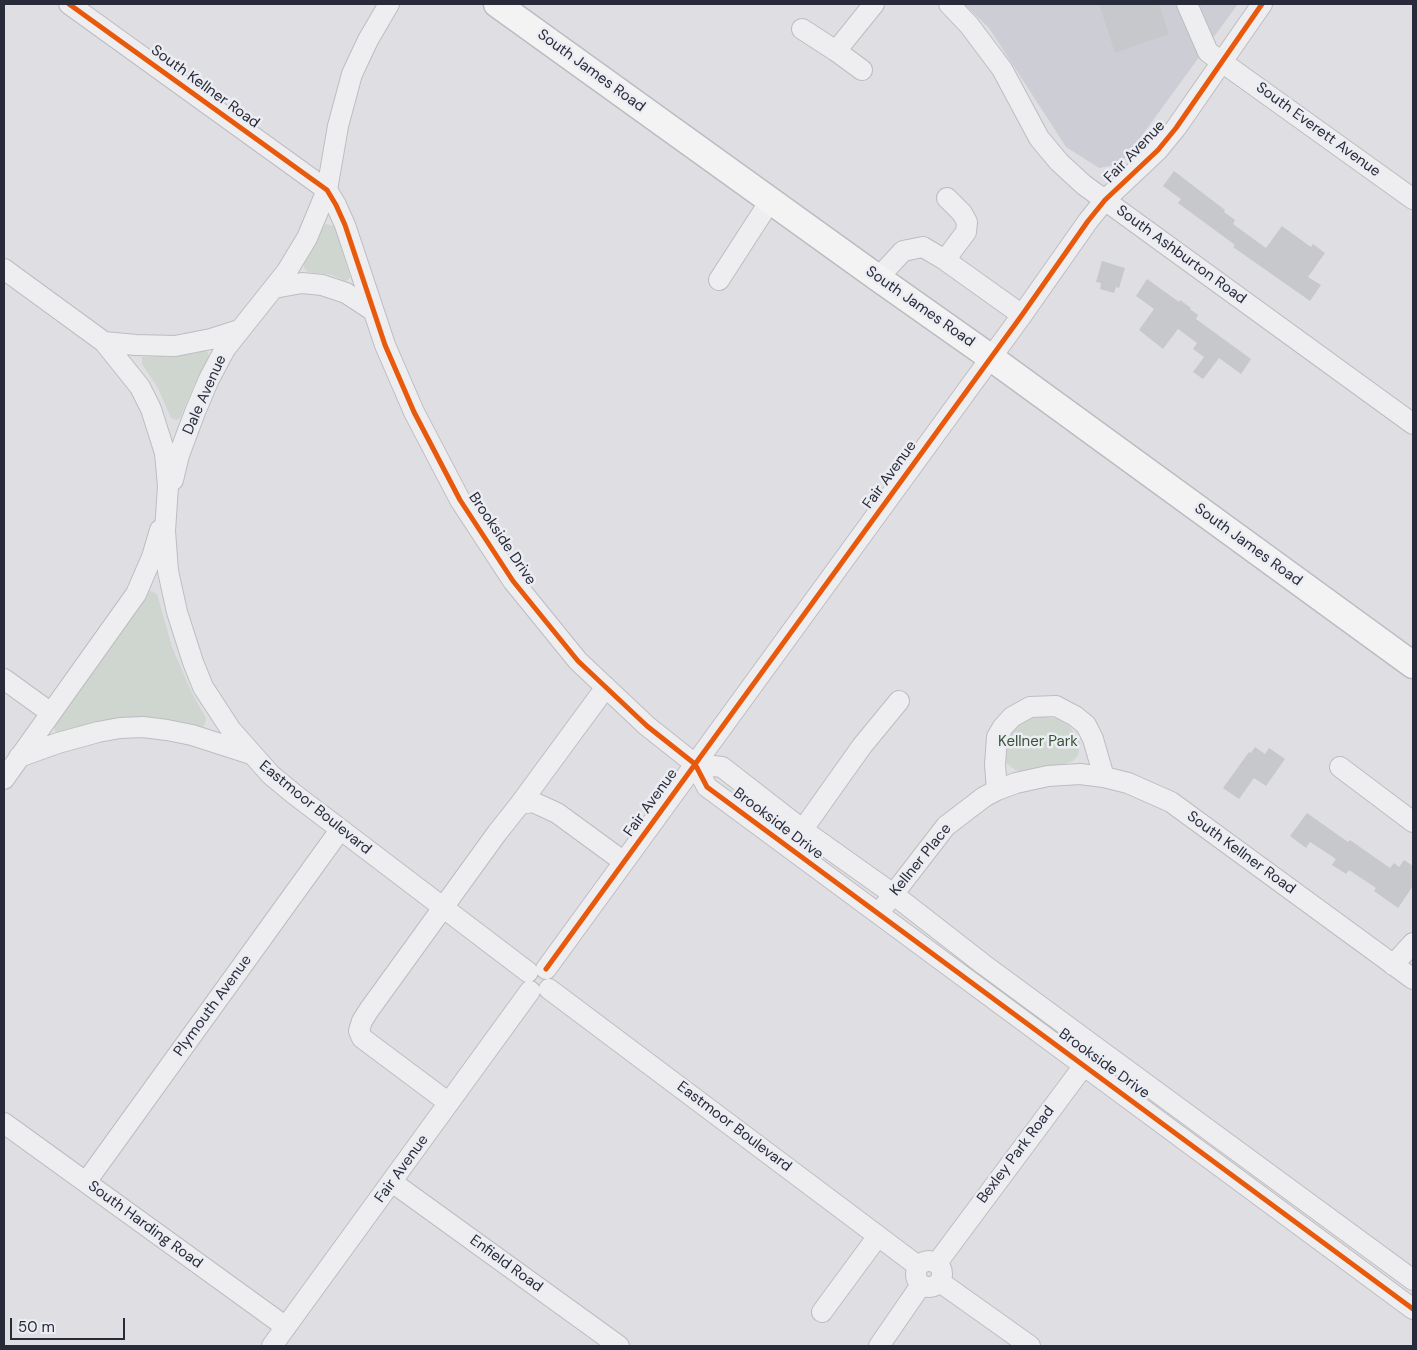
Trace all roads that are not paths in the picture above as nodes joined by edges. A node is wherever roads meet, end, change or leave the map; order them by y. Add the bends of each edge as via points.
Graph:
1 (69, 4) edge
2 (389, 4) edge
3 (498, 4) edge
4 (874, 4) edge
5 (949, 4) edge
6 (1187, 4) edge
7 (1262, 4) edge
8 (802, 29) dead end
9 (836, 51) junction
10 (1222, 61) junction
11 (862, 70) dead end
12 (327, 190) junction
13 (947, 198) dead end
14 (1413, 199) edge
15 (1105, 200) junction
16 (770, 201) junction
17 (945, 260) junction
18 (4, 269) edge
19 (878, 278) junction
20 (718, 280) dead end
21 (274, 288) junction
22 (372, 310) junction
23 (1022, 315) junction
24 (239, 330) junction
25 (104, 342) junction
26 (990, 357) junction
27 (1413, 424) edge
28 (167, 502) junction
29 (1413, 665) edge
30 (4, 679) edge
31 (606, 687) junction
32 (899, 701) dead end
33 (50, 712) junction
34 (251, 754) junction
35 (19, 757) junction
36 (695, 764) junction
37 (1340, 767) dead end
38 (1048, 776) joint
39 (1104, 777) junction
40 (4, 779) edge
41 (997, 790) junction
42 (520, 804) junction
43 (1413, 822) edge
44 (340, 830) junction
45 (803, 830) junction
46 (789, 849) junction
47 (624, 862) junction
48 (893, 894) junction
49 (443, 908) junction
50 (878, 914) junction
51 (1413, 943) edge
52 (983, 964) junction
53 (1393, 964) junction
54 (1413, 979) edge
55 (538, 980) junction
56 (970, 981) junction
57 (1097, 1048) junction
58 (1084, 1065) junction
59 (449, 1103) junction
60 (4, 1122) edge
61 (86, 1182) junction
62 (392, 1182) junction
63 (1284, 1186) junction
64 (1270, 1203) junction
65 (878, 1236) junction
66 (929, 1274) junction
67 (1413, 1280) edge
68 (1412, 1305) edge
69 (822, 1312) dead end
70 (286, 1327) junction
71 (272, 1346) edge
72 (619, 1346) edge
73 (879, 1346) edge
74 (1030, 1346) edge

1 - 12 street, South Kellner Road
2 - 12 street, Dale Avenue via 352,74 338,126
3 - 16 main road, South James Road
4 - 9 street
5 - 15 street, South Ashburton Road via 1002,70 1039,138 1059,162
6 - 10 street, South Everett Avenue via 1208,52
7 - 10 street, Fair Avenue
8 - 9 street
9 - 11 street
10 - 14 street, South Everett Avenue
10 - 15 street, Fair Avenue via 1158,150
12 - 21 street, Dale Avenue via 307,238
12 - 22 street, Brookside Drive via 344,225
13 - 17 street via 967,222 966,232
15 - 23 street, Fair Avenue
15 - 27 street, South Ashburton Road
16 - 19 main road, South James Road
16 - 20 street
17 - 19 street via 923,247 903,251
17 - 23 street
18 - 25 street, Eastmoor Boulevard
19 - 26 main road, South James Road
21 - 22 street via 302,283 322,285 346,293
21 - 24 street, Dale Avenue
22 - 31 street, Brookside Drive via 414,412 460,500 513,582 578,661
23 - 26 street, Fair Avenue
24 - 25 street via 174,346
24 - 28 street, Dale Avenue via 209,379 179,455
25 - 28 street, Eastmoor Boulevard via 140,388 151,410 165,452
26 - 29 main road, South James Road
26 - 36 street, Fair Avenue
28 - 33 street, Dale Avenue via 152,557 136,594
28 - 34 street, Eastmoor Boulevard via 168,572 192,662 218,712
30 - 33 street
31 - 36 street, Brookside Drive via 647,726
31 - 42 street
32 - 45 street via 862,746
33 - 35 street, Dale Avenue
34 - 35 street via 192,735 143,727 98,732
34 - 44 street, Eastmoor Boulevard via 271,775
35 - 40 street, Dale Avenue
36 - 45 street, Brookside Drive via 722,767
36 - 46 street, Brookside Drive via 707,787
36 - 47 street, Fair Avenue
37 - 43 street
38 - 39 street, South Kellner Road via 1080,774
38 - 41 street, Kellner Place
39 - 41 street via 1086,726 1056,706 1030,707 1012,717 997,737
39 - 53 street, South Kellner Road via 1128,783 1170,802
41 - 48 street, Kellner Place via 946,826
42 - 47 street via 533,802 557,813
42 - 49 street
44 - 49 street, Eastmoor Boulevard
44 - 61 street, Plymouth Avenue
45 - 46 street
45 - 48 street, Brookside Drive
46 - 50 street, Brookside Drive
47 - 55 street, Fair Avenue
48 - 50 street, Kellner Place
48 - 52 street, Brookside Drive
49 - 55 street, Eastmoor Boulevard
49 - 59 street via 369,1010 359,1031 362,1038
50 - 56 street, Brookside Drive
51 - 53 street
52 - 56 street
52 - 57 street, Brookside Drive
53 - 54 street, South Kellner Road
55 - 59 street, Fair Avenue
55 - 65 street, Eastmoor Boulevard
56 - 58 street, Brookside Drive
57 - 58 street, Bexley Park Road
57 - 63 street, Brookside Drive
58 - 64 street, Brookside Drive
58 - 66 street, Bexley Park Road
59 - 62 street, Fair Avenue
60 - 61 street, South Harding Road
61 - 70 street, South Harding Road
62 - 70 street, Fair Avenue
62 - 72 street, Enfield Road
63 - 64 street
63 - 67 street, Brookside Drive
64 - 68 street, Brookside Drive
65 - 66 street, Eastmoor Boulevard
65 - 69 street
66 - 73 street, Bexley Park Road
66 - 74 street, Eastmoor Boulevard
70 - 71 street, Fair Avenue

